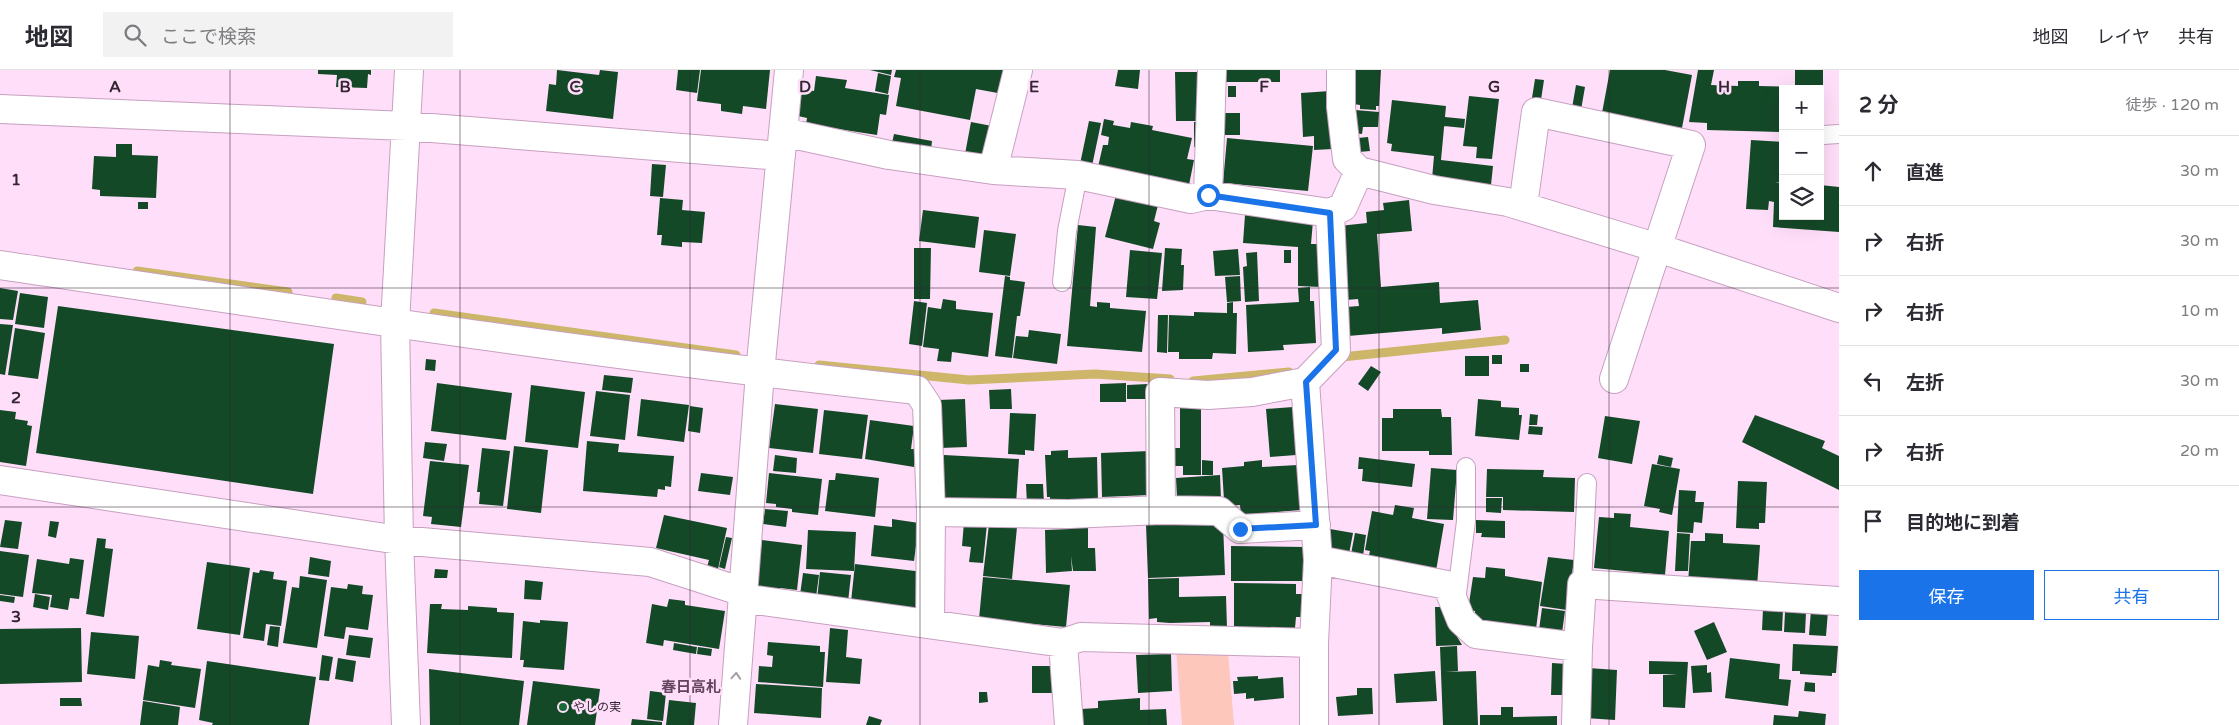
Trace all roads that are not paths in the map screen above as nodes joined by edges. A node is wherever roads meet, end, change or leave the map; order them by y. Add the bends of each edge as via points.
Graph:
1 (409, 70) edge
2 (789, 70) edge
3 (1018, 70) edge
4 (1212, 70) edge
5 (1342, 70) edge
6 (0, 109) edge
7 (406, 126) junction
8 (782, 144) junction
9 (993, 170) junction
10 (1359, 171) junction
11 (1078, 175) junction
12 (1208, 195) junction
13 (1522, 206) junction
14 (1330, 213) junction
15 (1658, 248) junction
16 (0, 264) edge
17 (1062, 282) dead end
18 (1839, 308) edge
19 (395, 323) junction
20 (760, 373) junction
21 (1614, 379) dead end
22 (1306, 382) junction
23 (1466, 467) dead end
24 (0, 480) edge
25 (1586, 483) dead end
26 (1161, 510) junction
27 (931, 512) junction
28 (1316, 525) junction
29 (399, 540) junction
30 (1318, 560) junction
31 (1582, 584) junction
32 (743, 595) junction
33 (1839, 601) edge
34 (1455, 606) junction
35 (930, 624) junction
36 (1064, 643) junction
37 (1314, 643) junction
38 (1578, 647) junction
39 (406, 725) edge
40 (733, 725) edge
41 (1069, 725) edge
42 (1314, 725) edge
43 (1576, 725) edge

1 - 7 street
2 - 8 street
3 - 9 street
4 - 12 street
5 - 10 street via 1341,107 1347,159
6 - 7 street
7 - 8 street
7 - 19 street
8 - 9 street
8 - 20 street
9 - 11 street
10 - 13 street via 1434,190
10 - 14 street via 1342,207
11 - 12 street via 1190,199
11 - 17 lane via 1067,231
12 - 14 street
13 - 15 street
13 - 15 street via 1536,112 1691,144
14 - 22 street via 1336,350
15 - 18 street
15 - 21 street
16 - 19 street
19 - 20 street
19 - 29 street
20 - 27 street via 917,390 927,405
20 - 32 street
22 - 26 street via 1252,392 1208,395 1160,392
22 - 28 street
23 - 34 lane via 1466,521
24 - 29 street
25 - 31 lane
26 - 27 street via 1069,514
26 - 28 street via 1219,511 1240,529
27 - 35 street
28 - 30 street
29 - 32 street via 650,562
29 - 39 street
30 - 34 street via 1447,585
30 - 37 street
31 - 33 street
31 - 38 street
32 - 35 street
40 -> 32 street
34 - 38 street via 1461,620 1476,634
35 - 36 street
36 - 37 street via 1081,637
36 - 41 street
37 - 42 street
38 - 43 street

